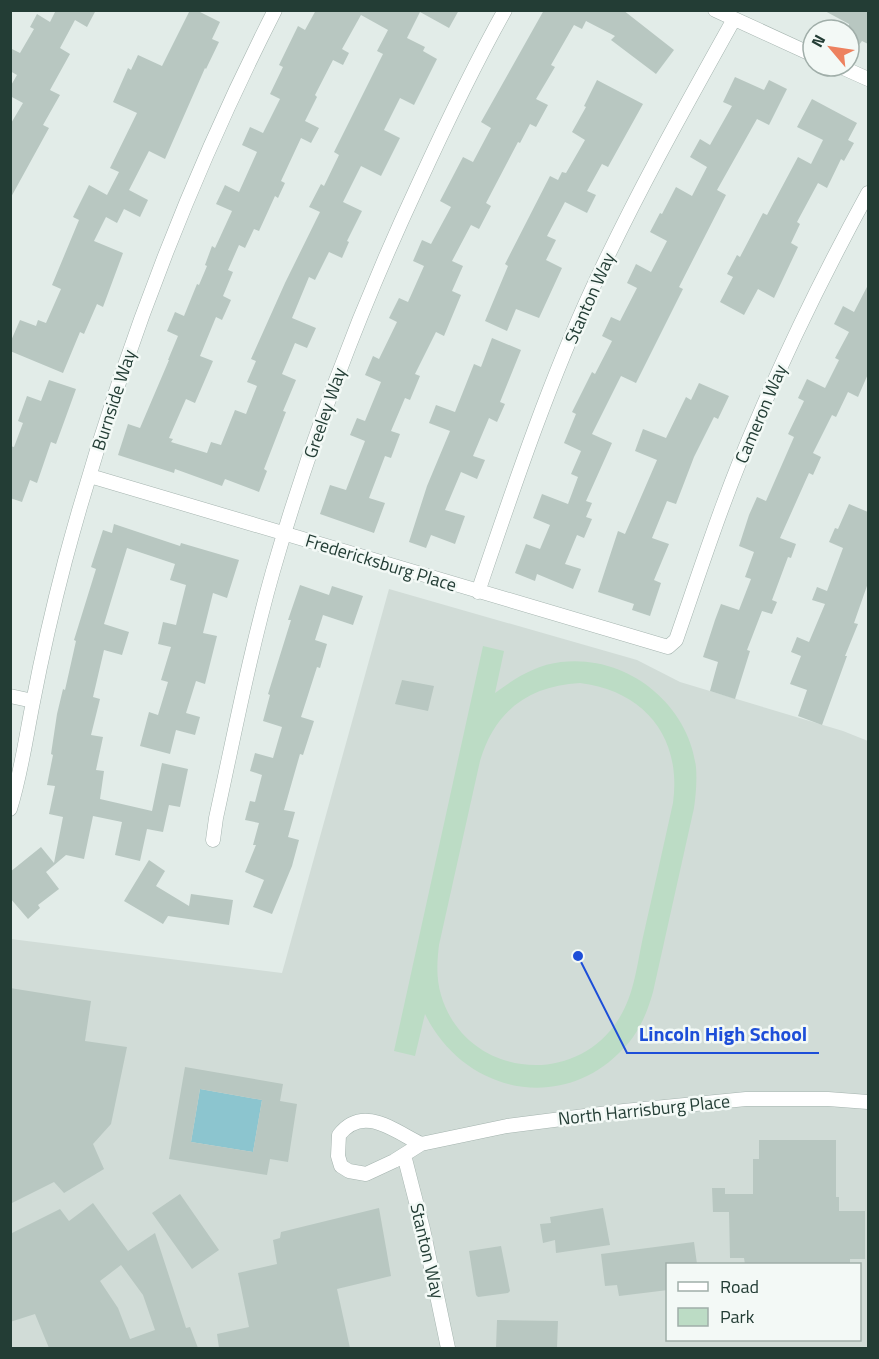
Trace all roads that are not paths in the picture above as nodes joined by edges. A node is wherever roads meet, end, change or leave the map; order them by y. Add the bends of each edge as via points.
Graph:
1 (275, 10) edge
2 (505, 10) edge
3 (715, 10) edge
4 (734, 19) junction
5 (801, 50) edge
6 (868, 193) edge
7 (90, 476) junction
8 (285, 535) junction
9 (478, 592) junction
10 (673, 644) joint
11 (10, 696) edge
12 (33, 701) junction
13 (10, 808) edge
14 (213, 840) dead end
15 (868, 1102) edge
16 (421, 1144) junction
17 (404, 1155) junction
18 (448, 1348) edge

1 - 7 street, Burnside Way via 183,211 132,345
2 - 8 street, Greeley Way via 448,118 386,253 335,383
3 - 4 street
4 - 5 street
4 - 9 street, Stanton Way via 658,155 593,286 541,412
6 - 10 street, Cameron Way via 802,320 757,419
7 - 8 street, Fredericksburg Place
7 - 12 street, Burnside Way
8 - 9 street, Fredericksburg Place
8 - 14 street, Greeley Way via 257,635
9 - 10 street, Fredericksburg Place via 661,646
11 - 12 street
12 - 13 street, Burnside Way
15 - 16 street, North Harrisburg Place via 746,1099 507,1126
16 - 17 street, North Harrisburg Place
16 - 17 street, North Harrisburg Place via 372,1120 351,1123 339,1135 341,1166 356,1174 366,1174
17 - 18 street, Stanton Way

